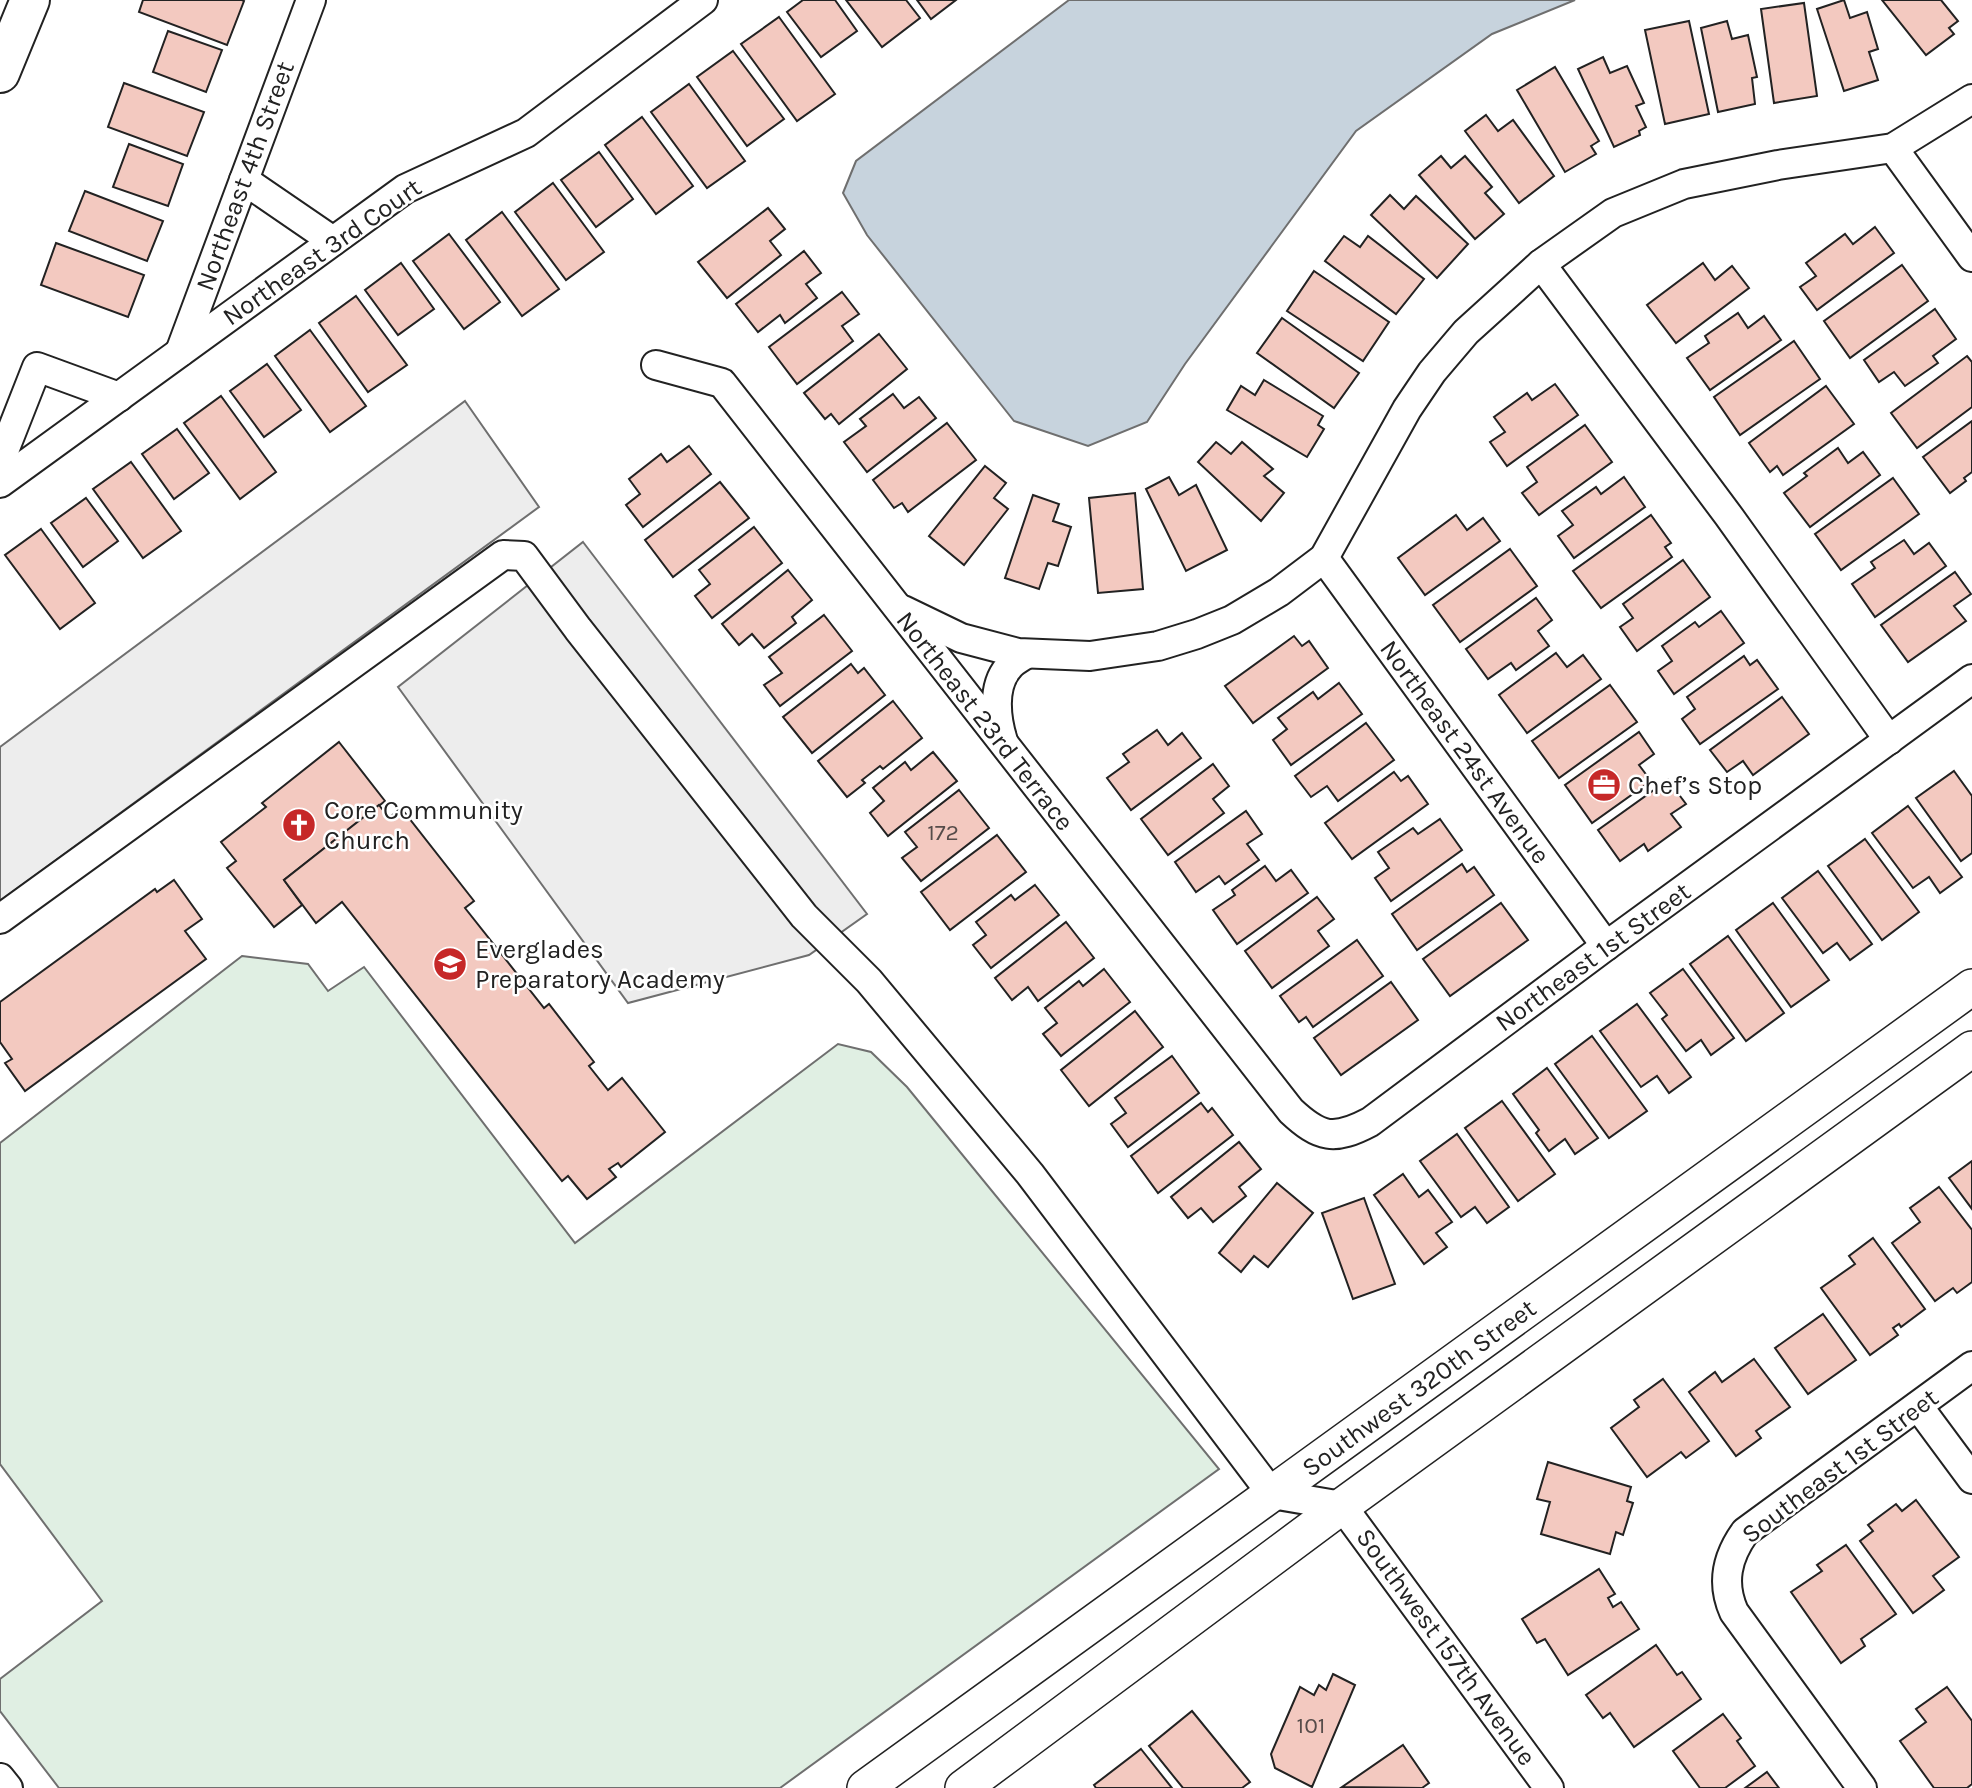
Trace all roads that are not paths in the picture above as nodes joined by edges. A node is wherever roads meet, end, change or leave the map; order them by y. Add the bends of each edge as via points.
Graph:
1 (30, 0) edge
2 (311, 0) edge
3 (703, 0) edge
4 (0, 73) edge
5 (1972, 99) edge
6 (1893, 148) junction
7 (244, 180) junction
8 (333, 241) junction
9 (1972, 257) edge
10 (1541, 264) junction
11 (180, 352) junction
12 (656, 365) dead end
13 (119, 397) junction
14 (0, 461) edge
15 (0, 483) edge
16 (1324, 558) junction
17 (895, 607) junction
18 (1026, 653) junction
19 (1972, 679) edge
20 (1889, 740) junction
21 (1009, 753) junction
22 (0, 919) edge
23 (1606, 946) junction
24 (1972, 987) edge
25 (1972, 1049) edge
26 (1291, 1111) joint
27 (1972, 1366) edge
28 (1918, 1406) junction
29 (1972, 1479) edge
30 (1272, 1494) junction
31 (1342, 1506) junction
32 (0, 1778) edge
33 (8, 1788) edge
34 (865, 1788) edge
35 (963, 1788) edge
36 (1549, 1788) edge
37 (1863, 1788) edge

1 - 4 highway
2 - 7 street, Northeast 4th Street
3 - 8 street, Northeast 3rd Court via 526,133 405,189
5 - 6 street
6 - 9 street
6 - 10 street via 1684,184 1613,214
7 - 8 street
7 - 11 street, Northeast 4th Street
8 - 11 street, Northeast 3rd Court
10 - 16 street via 1466,332 1432,372
10 - 20 street
11 - 13 street, Northeast 3rd Court
12 - 17 street, Northeast 23rd Terrace via 722,383
13 - 14 street via 37,367
13 - 15 street, Northeast 3rd Court
16 - 18 street via 1279,592 1197,634 1158,646 1090,656
16 - 23 street, Northeast 24st Avenue
17 - 18 street via 961,638
17 - 21 street, Northeast 23rd Terrace
18 - 21 street via 1000,680 999,722
19 - 20 street, Northeast 1st Street
20 - 23 street, Northeast 1st Street
21 - 26 street, Northeast 23rd Terrace
22 - 30 street via 503,555 524,556 804,916 869,981 1030,1174
23 - 26 street, Northeast 1st Street via 1357,1129 1345,1134 1322,1133
24 - 30 street, Southwest 320th Street
25 - 31 street, Southwest 320th Street
27 - 28 street, Southeast 1st Street
28 - 29 street
28 - 37 street, Southeast 1st Street via 1745,1532 1732,1552 1726,1578 1734,1612
30 - 31 street
30 - 34 street, Southwest 320th Street
31 - 35 street, Southwest 320th Street
31 - 36 street, Southwest 157th Avenue
32 - 33 street

